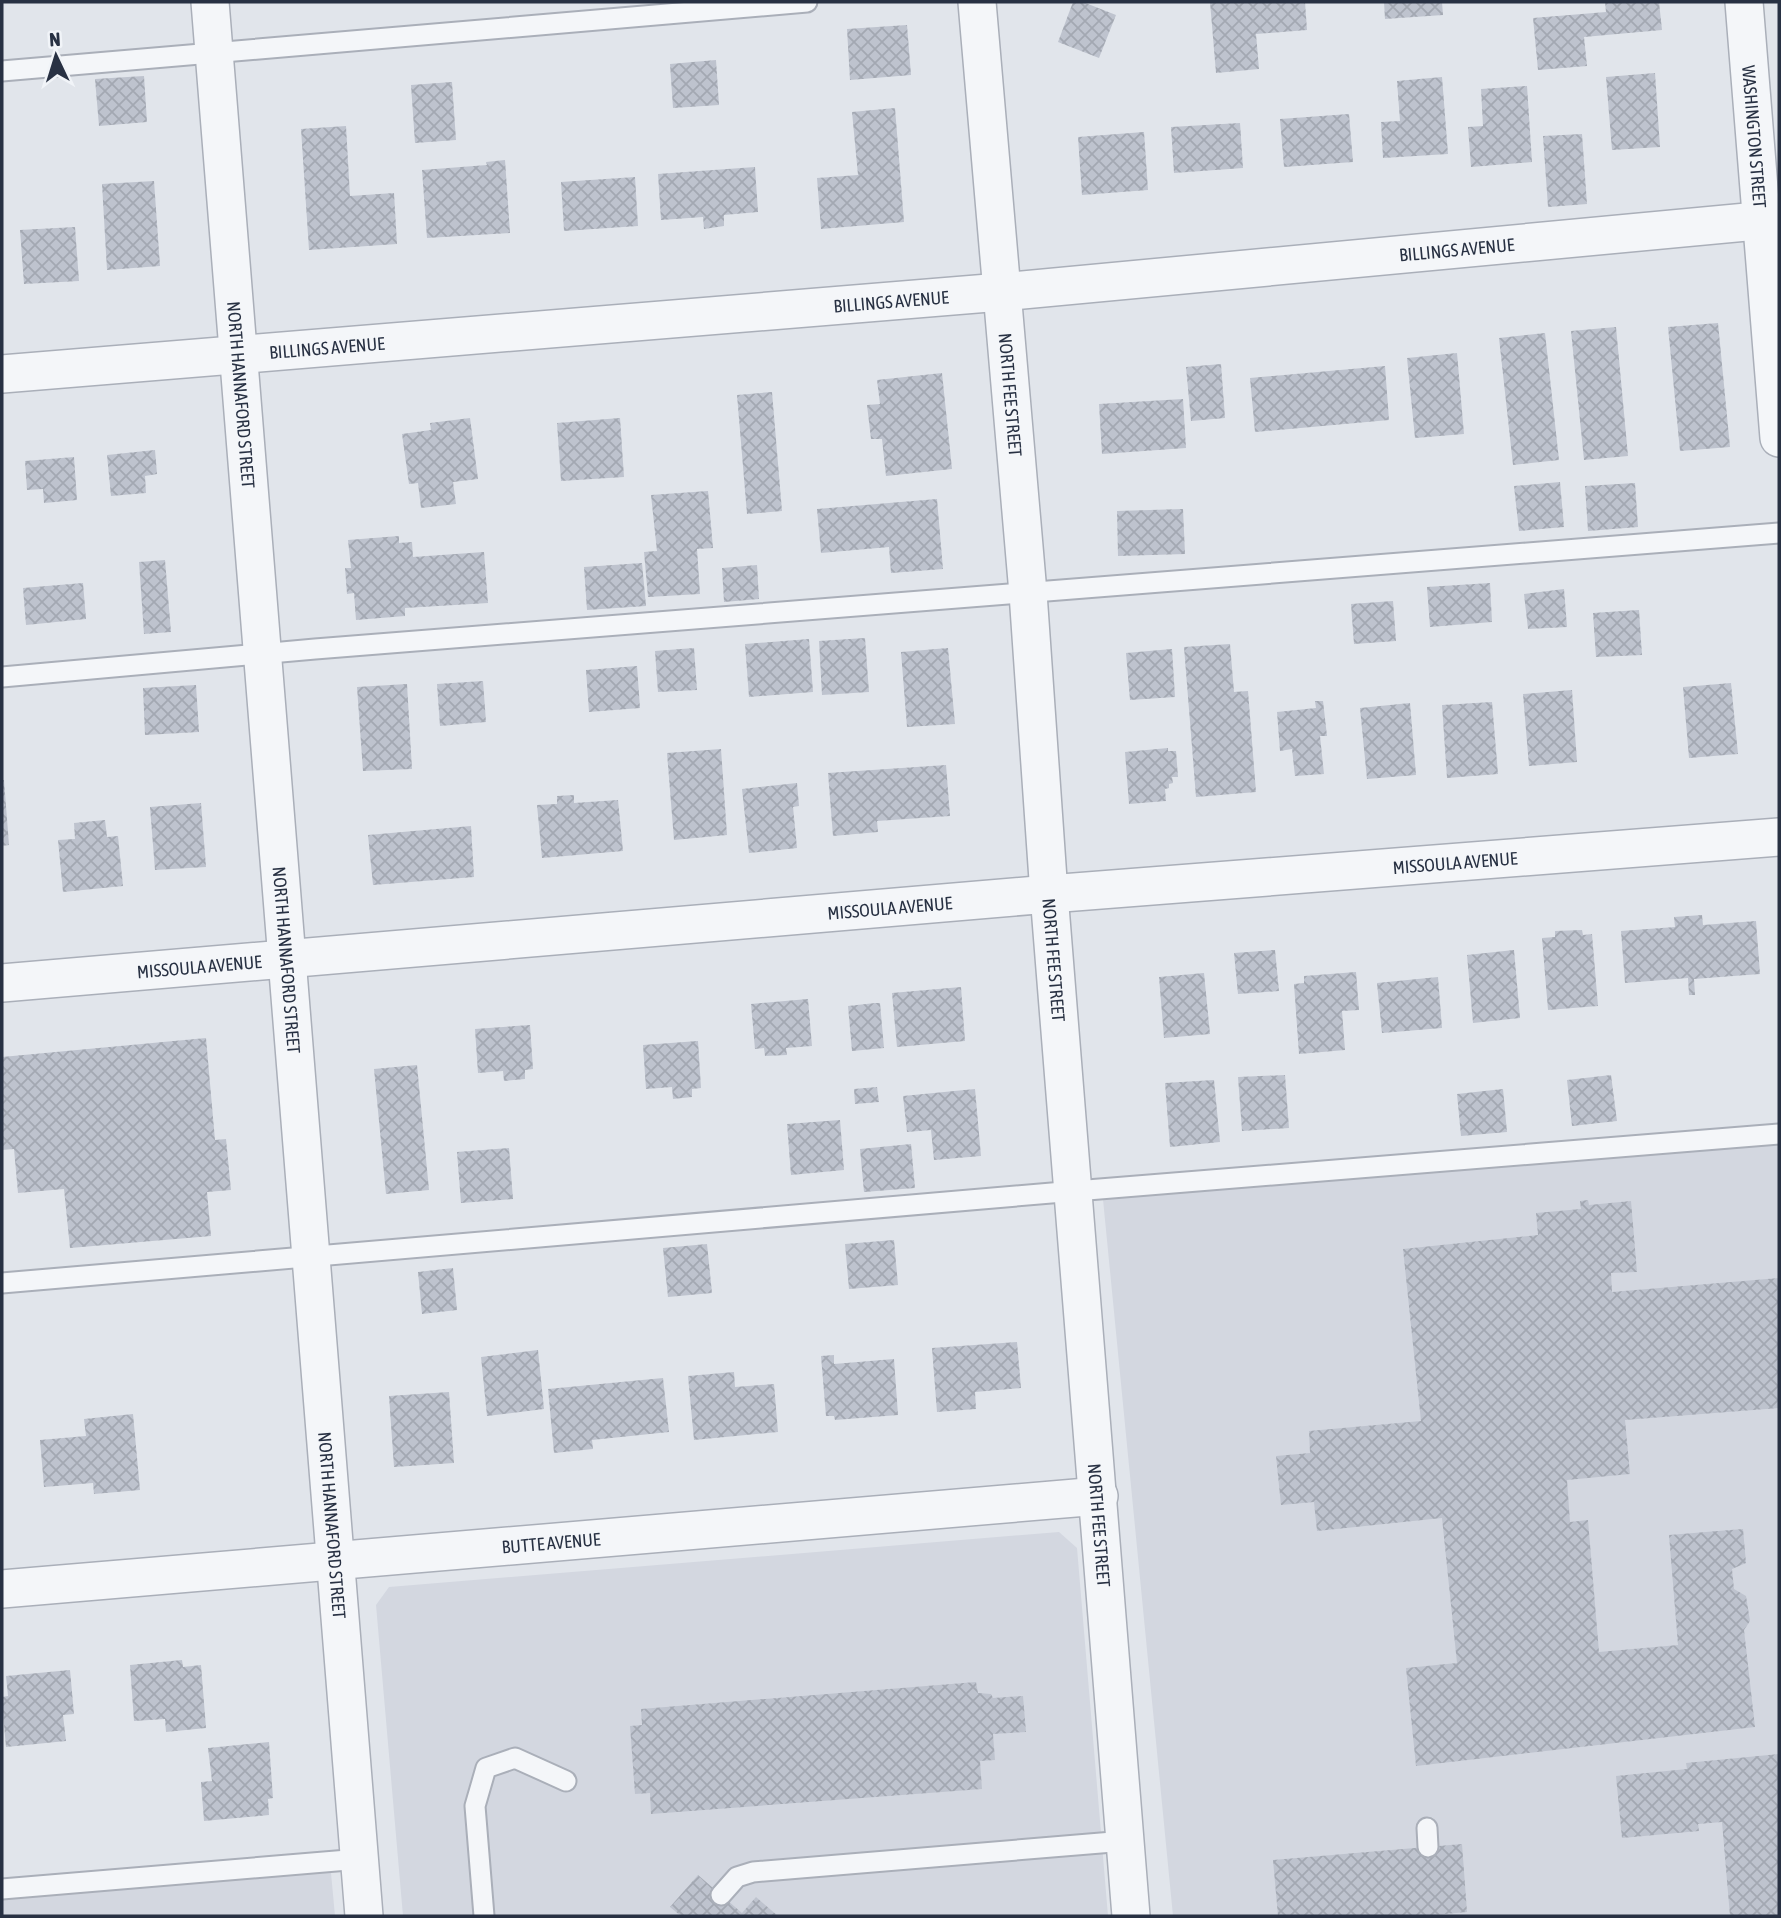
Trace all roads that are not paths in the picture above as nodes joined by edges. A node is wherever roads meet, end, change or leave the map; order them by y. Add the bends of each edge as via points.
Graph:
1 (210, 2) edge
2 (807, 2) edge
3 (977, 2) edge
4 (1744, 2) edge
5 (214, 54) junction
6 (2, 71) edge
7 (1770, 219) edge
8 (1001, 292) junction
9 (238, 353) junction
10 (2, 374) edge
11 (1779, 438) edge
12 (1779, 533) edge
13 (1028, 593) junction
14 (262, 654) junction
15 (2, 677) edge
16 (1779, 837) edge
17 (1049, 894) junction
18 (287, 958) junction
19 (2, 983) edge
20 (1779, 1134) edge
21 (1075, 1191) junction
22 (311, 1257) junction
23 (2, 1283) edge
24 (1099, 1496) junction
25 (335, 1559) junction
26 (2, 1589) edge
27 (566, 1781) dead end
28 (1125, 1841) junction
29 (360, 1859) junction
30 (2, 1889) edge
31 (721, 1895) dead end
32 (365, 1916) edge
33 (484, 1916) edge
34 (1131, 1916) edge

1 - 5 street, NORTH HANNAFORD STREET
2 - 5 lane
3 - 8 street, NORTH FEE STREET
4 - 7 street, WASHINGTON STREET
5 - 6 lane
5 - 9 street, NORTH HANNAFORD STREET
7 - 8 street, BILLINGS AVENUE
7 - 11 street, WASHINGTON STREET
8 - 9 street, BILLINGS AVENUE
8 - 13 street, NORTH FEE STREET
9 - 10 street, BILLINGS AVENUE
9 - 14 street, NORTH HANNAFORD STREET
12 - 13 lane
13 - 14 lane
13 - 17 street, NORTH FEE STREET
14 - 15 lane
14 - 18 street, NORTH HANNAFORD STREET
16 - 17 street, MISSOULA AVENUE
17 - 18 street, MISSOULA AVENUE
17 - 21 street, NORTH FEE STREET
18 - 19 street, MISSOULA AVENUE
18 - 22 street, NORTH HANNAFORD STREET
20 - 21 lane
21 - 22 lane
21 - 24 street, NORTH FEE STREET
22 - 23 lane
22 - 25 street, NORTH HANNAFORD STREET
24 - 25 street, BUTTE AVENUE
24 - 28 street, NORTH FEE STREET
25 - 26 street, BUTTE AVENUE
25 - 29 street, NORTH HANNAFORD STREET
27 - 33 lane via 515,1758 486,1768 475,1806
28 - 31 lane via 753,1871 737,1877
28 - 34 street, NORTH FEE STREET
29 - 30 lane
29 - 32 street, NORTH HANNAFORD STREET

